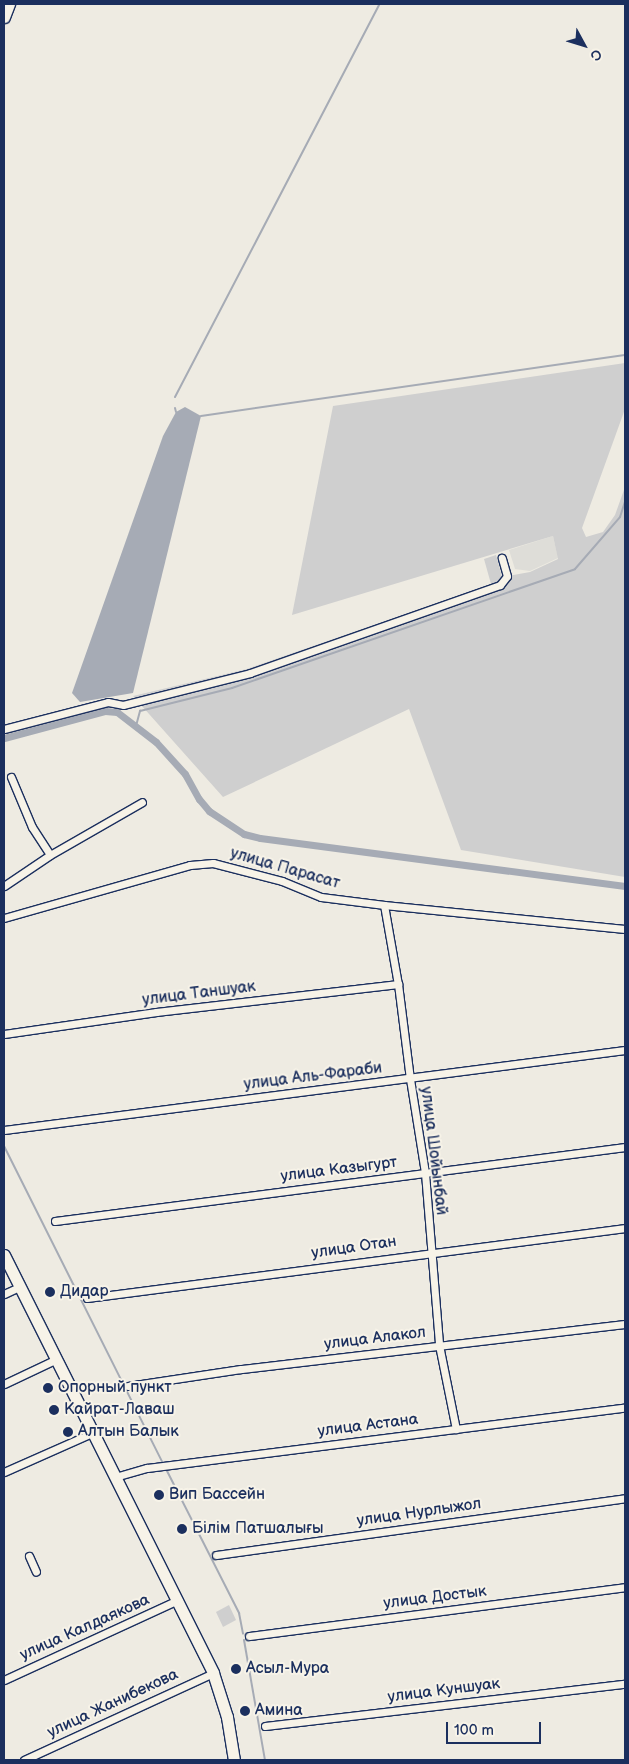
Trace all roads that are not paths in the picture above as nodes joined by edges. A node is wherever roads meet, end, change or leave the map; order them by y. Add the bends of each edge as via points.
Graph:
1 (9, 4) edge
2 (4, 17) edge
3 (502, 558) dead end
4 (4, 729) edge
5 (11, 777) dead end
6 (142, 802) dead end
7 (50, 855) junction
8 (4, 886) edge
9 (384, 905) junction
10 (4, 918) edge
11 (625, 928) edge
12 (398, 984) junction
13 (4, 1034) edge
14 (625, 1050) edge
15 (410, 1079) junction
16 (4, 1130) edge
17 (625, 1147) edge
18 (425, 1173) junction
19 (56, 1221) dead end
20 (625, 1228) edge
21 (431, 1252) junction
22 (4, 1256) edge
23 (19, 1287) junction
24 (4, 1294) edge
25 (87, 1298) dead end
26 (625, 1324) edge
27 (440, 1346) junction
28 (57, 1359) junction
29 (4, 1384) edge
30 (128, 1386) dead end
31 (625, 1408) edge
32 (456, 1429) junction
33 (92, 1433) junction
34 (4, 1472) edge
35 (115, 1477) junction
36 (625, 1498) edge
37 (216, 1555) dead end
38 (29, 1556) dead end
39 (36, 1572) dead end
40 (625, 1587) edge
41 (178, 1600) junction
42 (249, 1636) dead end
43 (213, 1673) junction
44 (4, 1680) edge
45 (625, 1684) edge
46 (265, 1726) dead end
47 (24, 1760) edge
48 (232, 1760) edge

1 - 2 main road
3 - 4 street via 507,576 500,585 250,673 123,705 108,702
5 - 7 street via 32,827
6 - 7 street
7 - 8 street
9 - 10 street, улица Парасат via 321,897 282,881 213,864 190,865
9 - 11 street, улица Парасат
9 - 12 street, улица Шойынбай
12 - 13 street, улица Таншуак via 156,1012
12 - 15 street, улица Шойынбай
14 - 15 street, улица Аль-Фараби
15 - 16 street, улица Аль-Фараби
15 - 18 street, улица Шойынбай
17 - 18 street, улица Казыгурт
18 - 19 street, улица Казыгурт
18 - 21 street, улица Шойынбай
20 - 21 street, улица Отан
21 - 25 street, улица Отан
21 - 27 street, улица Шойынбай
22 - 23 main road
23 - 24 street
23 - 28 main road
26 - 27 street, улица Алакол
27 - 30 street, улица Алакол
27 - 32 street, улица Шойынбай
28 - 29 street
28 - 33 main road
31 - 32 street, улица Астана
32 - 35 street, улица Астана via 165,1466
33 - 34 street
33 - 35 main road
35 - 41 main road
36 - 37 street, улица Нурлыжол
38 - 39 street
40 - 42 street, улица Достык
41 - 43 main road
41 - 44 street, улица Калдаякова
43 - 47 street, улица Жанибекова
43 - 48 main road via 227,1717
45 - 46 street, улица Куншуак

